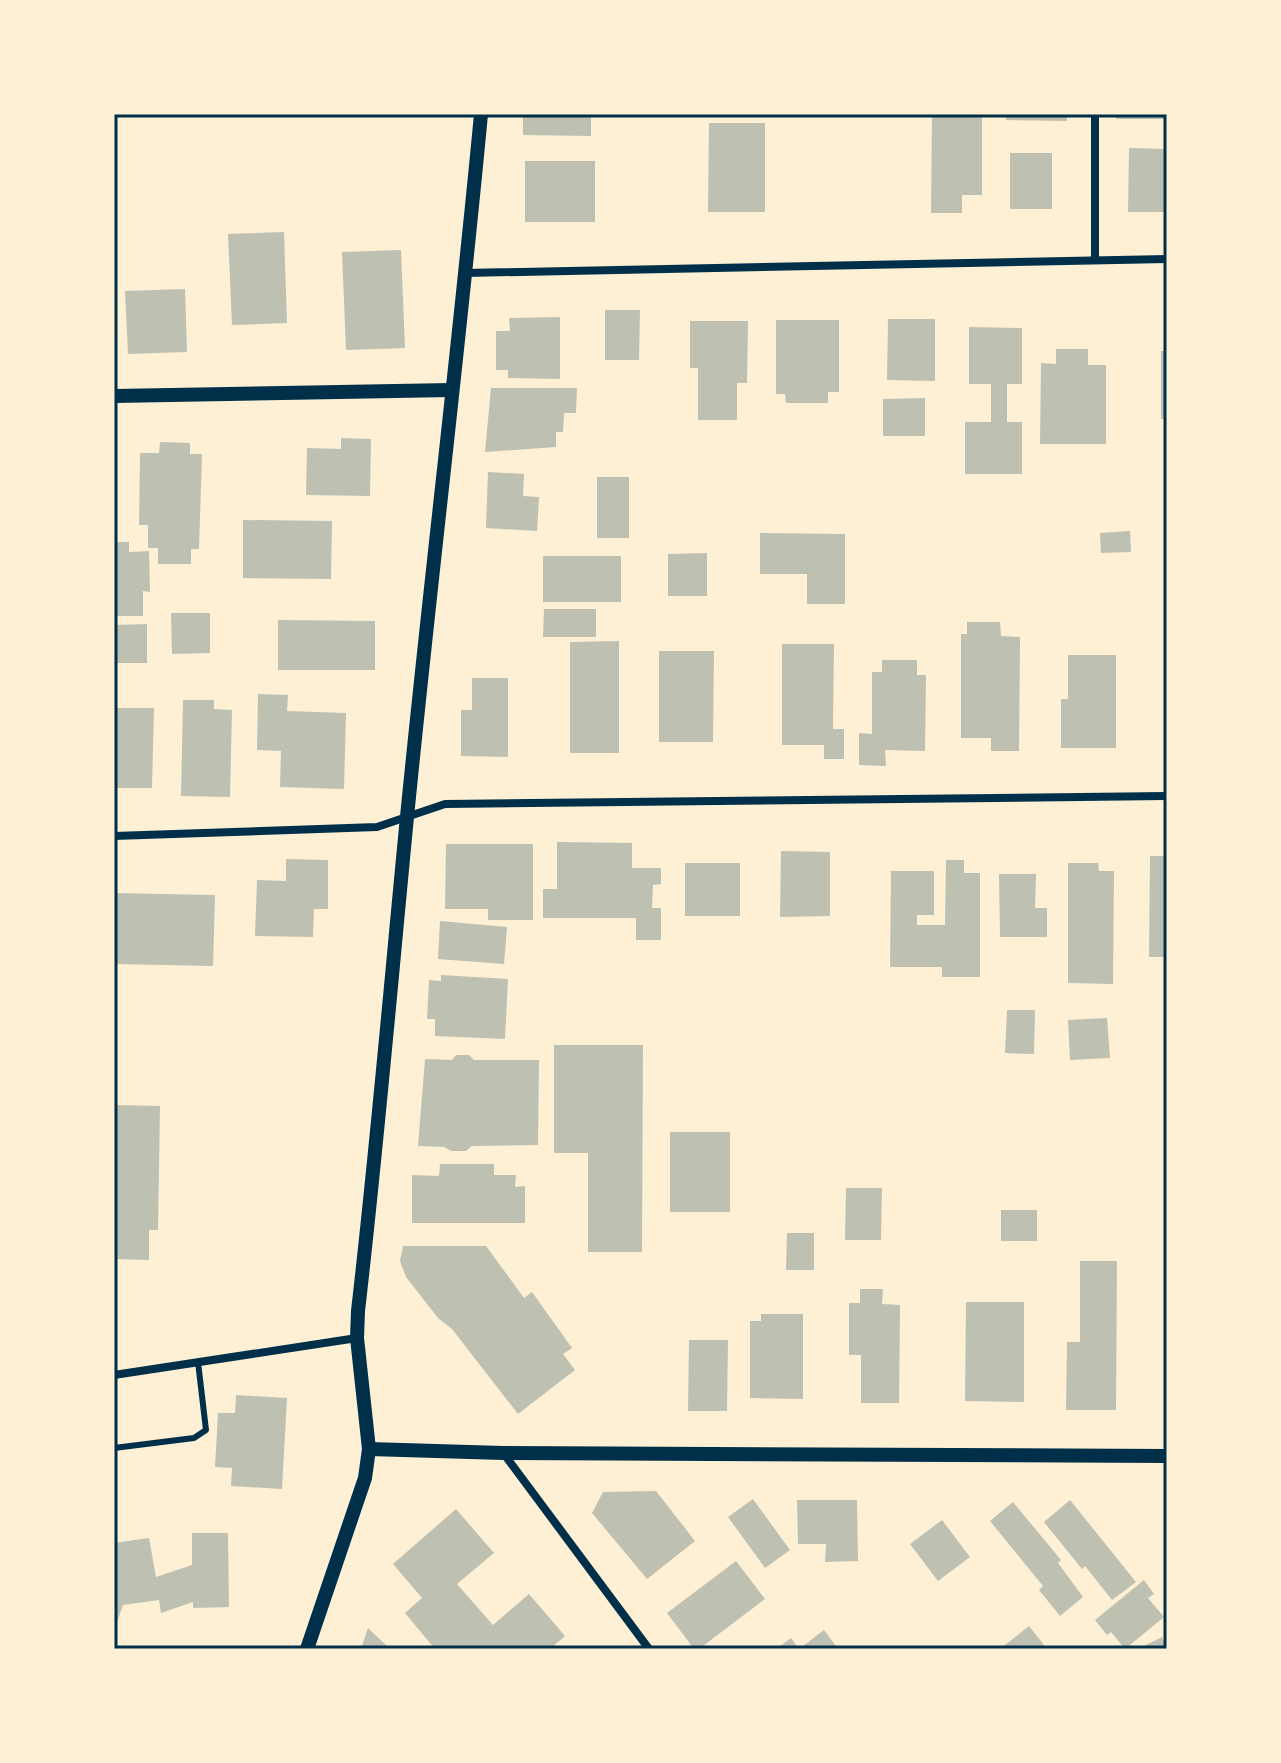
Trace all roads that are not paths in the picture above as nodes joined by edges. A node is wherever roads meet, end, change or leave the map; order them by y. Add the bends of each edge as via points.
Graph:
1 (481, 114) edge
2 (1095, 114) edge
3 (1167, 259) edge
4 (1095, 260) junction
5 (466, 273) junction
6 (452, 390) junction
7 (114, 396) edge
8 (1167, 796) edge
9 (407, 817) junction
10 (114, 836) edge
11 (357, 1338) junction
12 (198, 1362) junction
13 (114, 1375) edge
14 (114, 1448) edge
15 (369, 1449) junction
16 (503, 1453) junction
17 (1167, 1456) edge
18 (307, 1649) edge
19 (649, 1649) edge

1 - 5 street
2 - 4 street
3 - 4 street
4 - 5 street
5 - 6 street
6 - 7 street
6 - 9 street
8 - 9 street via 445,804
9 - 10 street via 377,827
9 - 11 street
11 - 12 street
11 - 15 street
12 - 13 street
12 - 14 lane via 206,1430 194,1438
15 - 16 street
15 - 18 street via 365,1478
16 - 17 street
16 - 19 street

